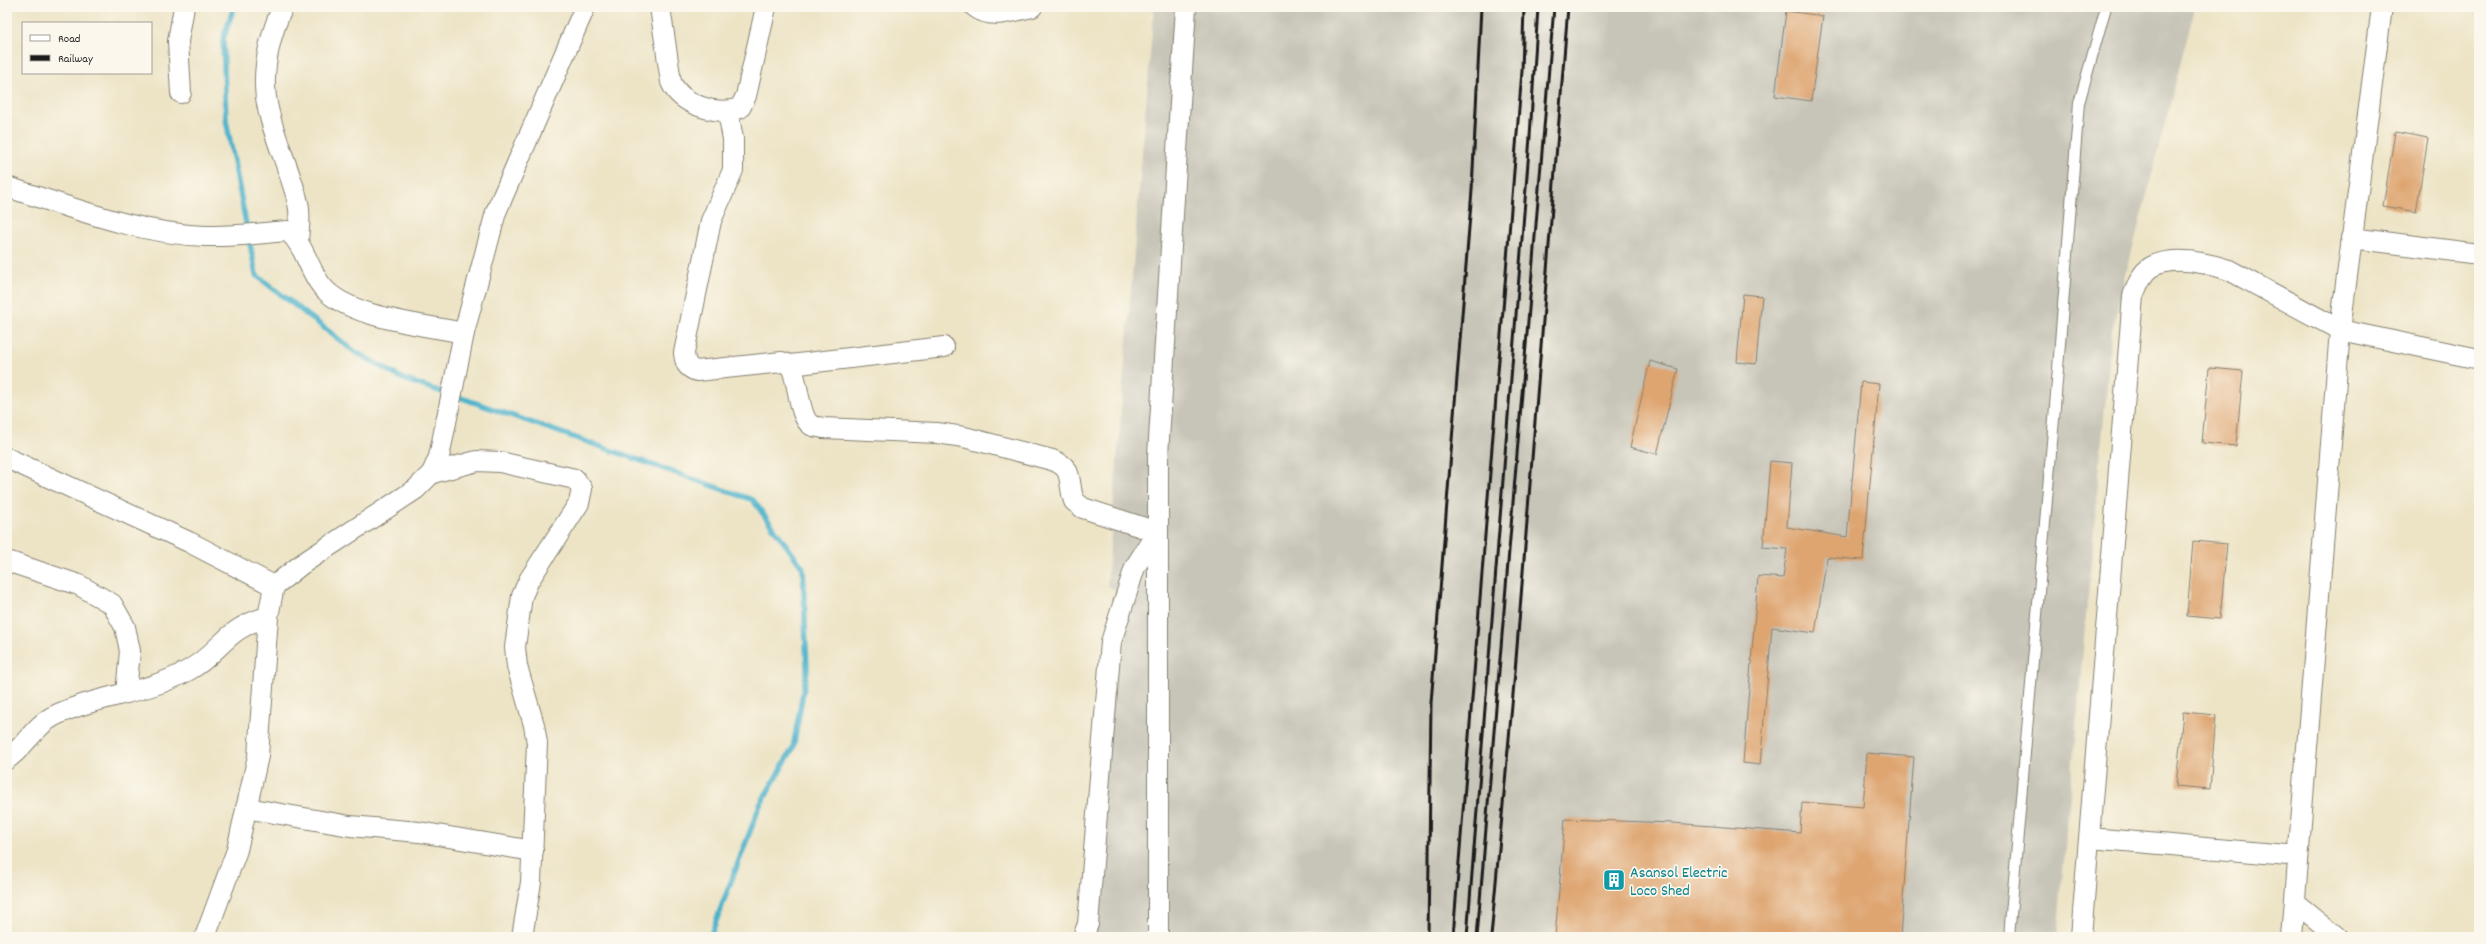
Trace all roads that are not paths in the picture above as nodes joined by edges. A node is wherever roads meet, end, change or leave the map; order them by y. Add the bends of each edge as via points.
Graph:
1 (184, 7) edge
2 (283, 7) edge
3 (585, 7) edge
4 (660, 7) edge
5 (766, 7) edge
6 (974, 7) edge
7 (1032, 7) edge
8 (1186, 7) edge
9 (2106, 7) edge
10 (2382, 7) edge
11 (181, 94) dead end
12 (728, 112) junction
13 (7, 187) edge
14 (293, 235) junction
15 (2351, 238) junction
16 (2479, 254) edge
17 (2340, 330) junction
18 (462, 341) junction
19 (944, 347) dead end
20 (2479, 359) edge
21 (790, 364) junction
22 (7, 458) edge
23 (436, 465) junction
24 (1157, 532) junction
25 (7, 561) edge
26 (274, 586) junction
27 (268, 617) junction
28 (126, 693) junction
29 (7, 759) edge
30 (246, 808) junction
31 (2090, 838) junction
32 (533, 851) junction
33 (2298, 856) junction
34 (2295, 902) junction
35 (205, 937) edge
36 (522, 937) edge
37 (1083, 937) edge
38 (1158, 937) edge
39 (2009, 937) edge
40 (2081, 937) edge
41 (2292, 937) edge
42 (2338, 937) edge

1 - 11 street via 178,41
2 - 14 street via 277,20 265,68 265,87 298,205
3 - 18 street via 496,212
4 - 12 street via 671,82 675,92 685,101
5 - 12 street via 746,96 740,108
6 - 7 street via 982,13 994,14
8 - 24 street via 1158,455
9 - 39 lane via 2079,103
10 - 15 street
12 - 21 street via 733,139 733,170 711,221 684,353 685,362 690,369 697,371 782,362
13 - 14 street via 124,223 172,233 206,236
14 - 18 street via 322,287 338,301 373,315
15 - 16 street
15 - 17 street
17 - 20 street
17 - 31 street via 2228,270 2210,264 2169,261 2151,267 2140,279 2133,296
17 - 33 street
18 - 23 street
19 - 21 street
21 - 24 street via 796,374 804,415 810,425 823,428 957,436 1052,460 1061,463 1069,471 1070,491 1074,501 1079,505
22 - 26 street via 189,542
23 - 26 street via 416,489 302,564
23 - 32 street via 477,461 500,462 576,479 582,489 579,503 529,580 522,596 515,647 516,666 537,743
24 - 37 street via 1135,567 1111,642 1088,924
24 - 38 street
25 - 28 street via 78,585 112,604 125,626 130,651
26 - 27 street
27 - 28 street via 250,621 233,631 190,670 163,683
27 - 30 street via 258,756
28 - 29 street via 77,706 52,717
30 - 32 street via 350,826 418,832
30 - 35 street via 237,850
31 - 33 street
31 - 40 street
32 - 36 street
33 - 34 street
34 - 41 street
34 - 42 street

